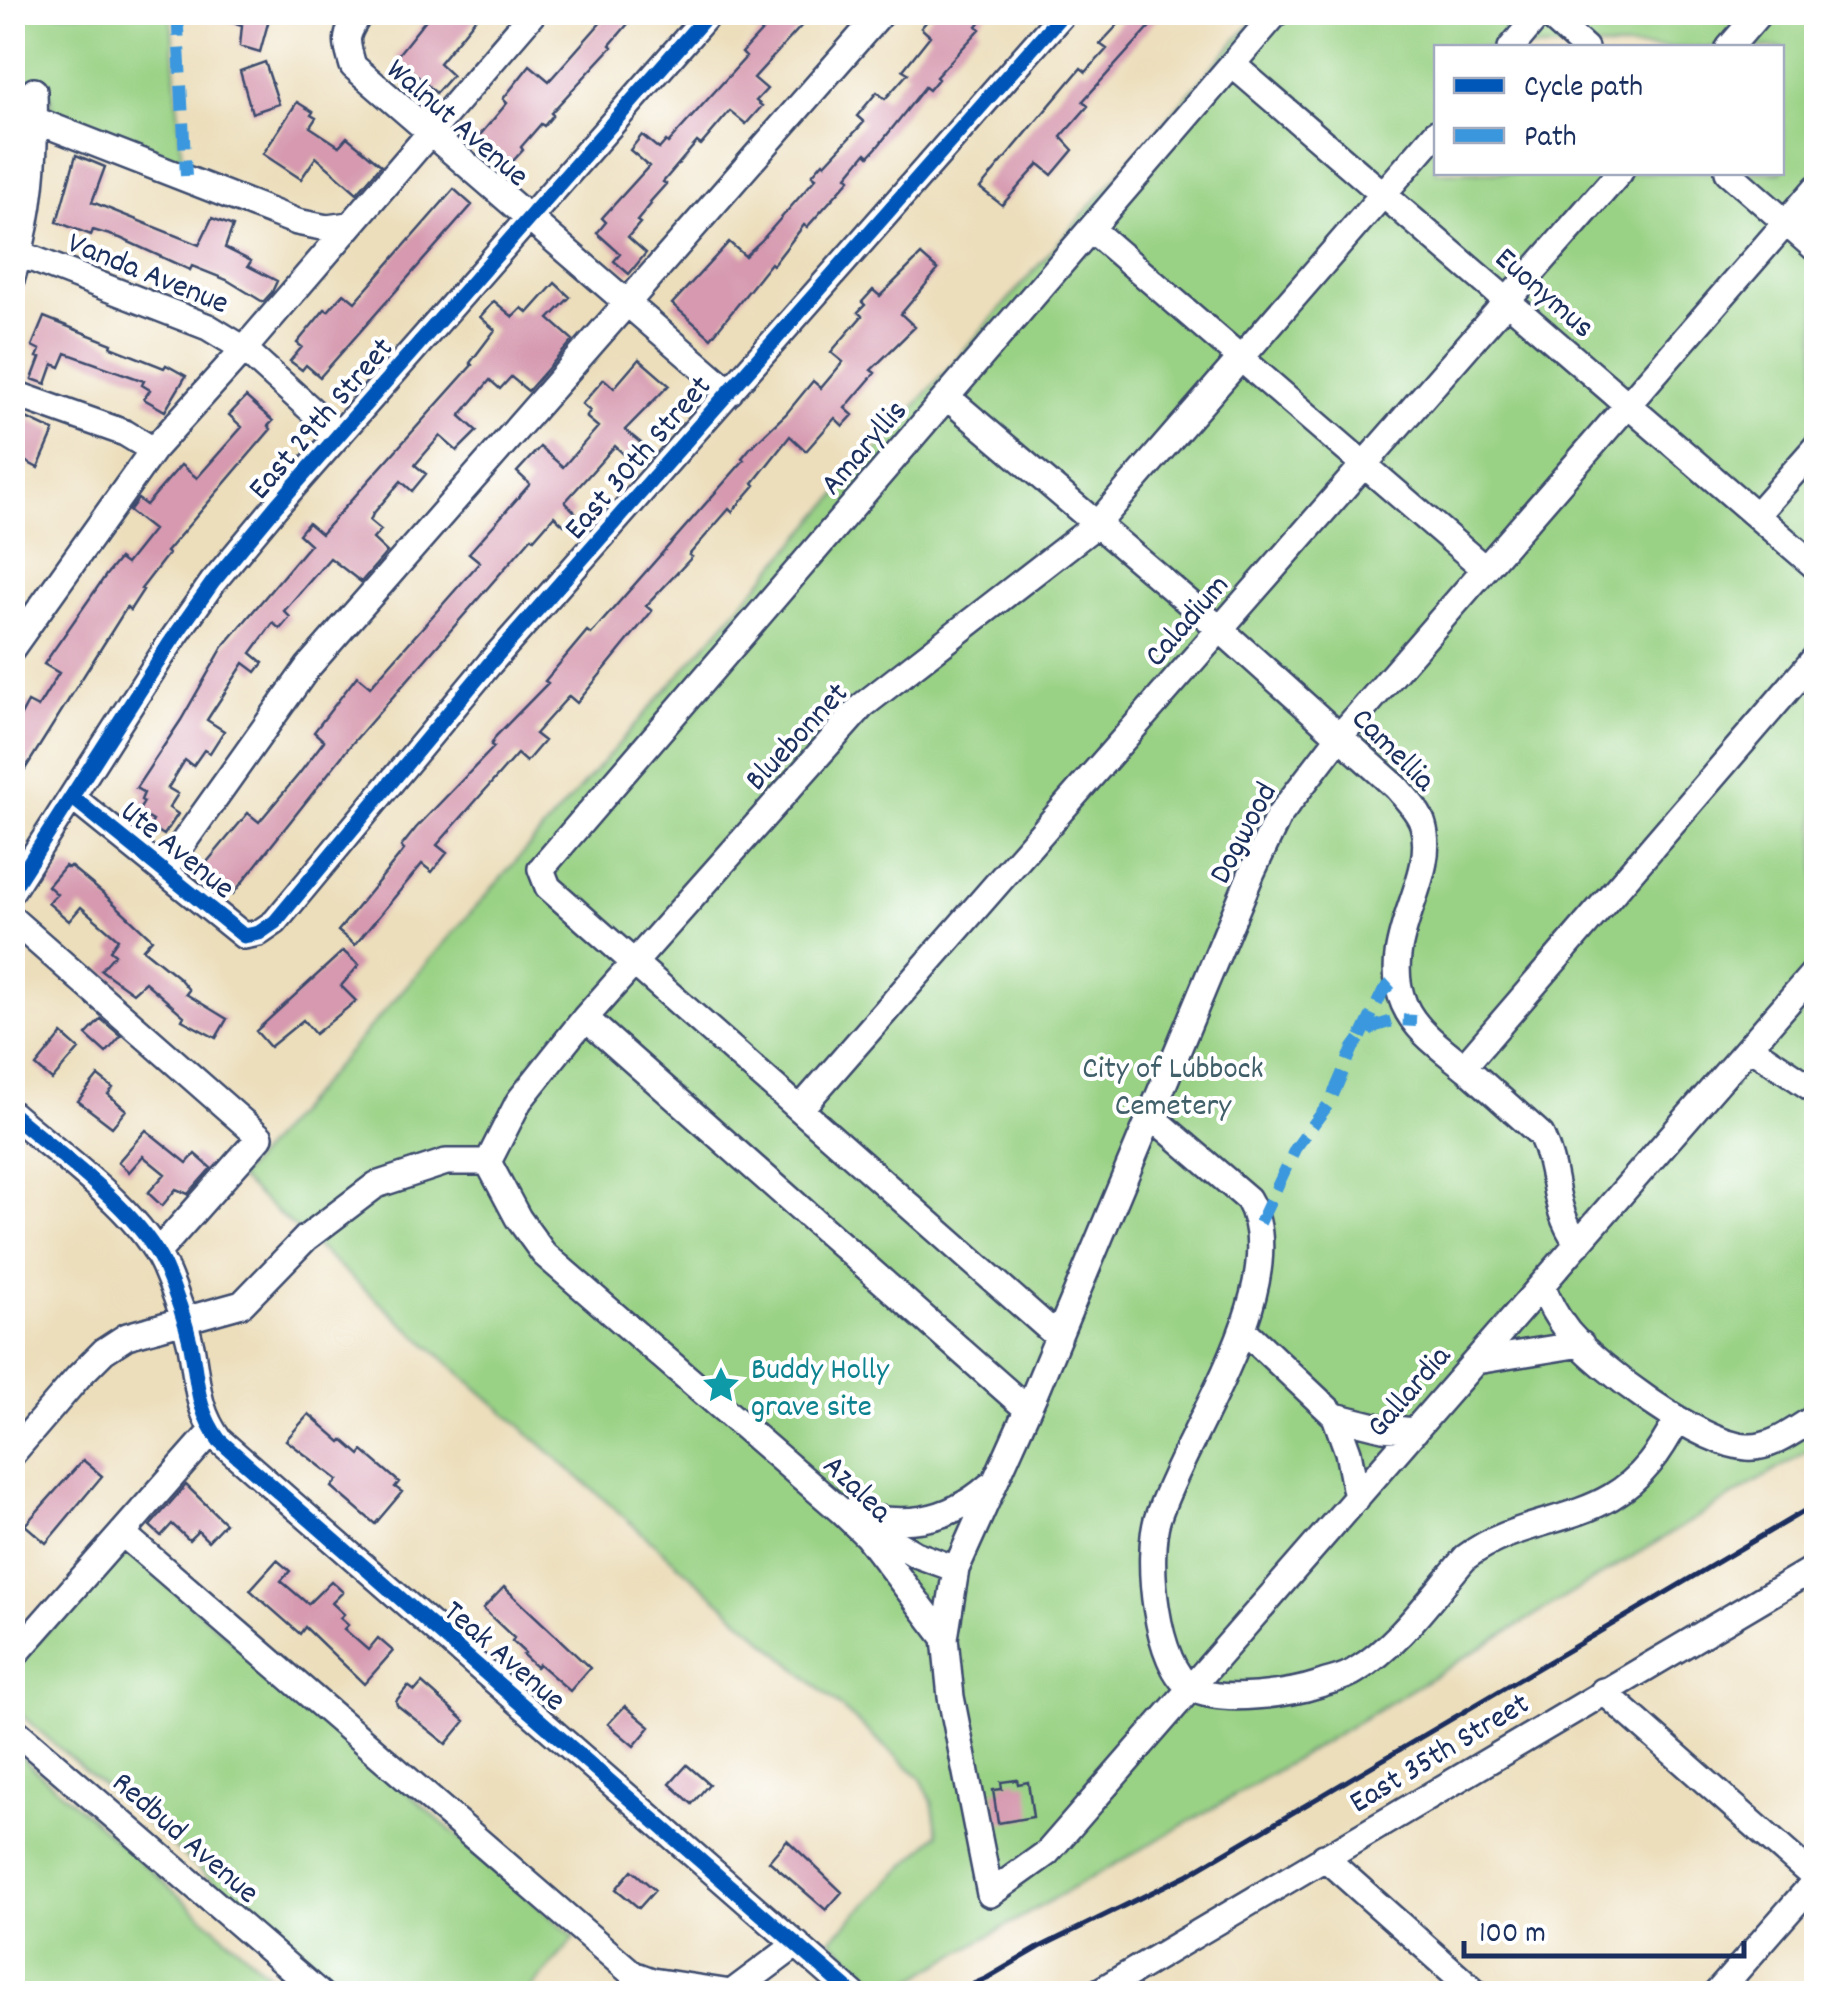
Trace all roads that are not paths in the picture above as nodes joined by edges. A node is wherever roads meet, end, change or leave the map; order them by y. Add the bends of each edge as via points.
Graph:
1 (361, 12) edge
2 (534, 12) edge
3 (710, 12) edge
4 (882, 12) edge
5 (1064, 12) edge
6 (1277, 12) edge
7 (1543, 12) edge
8 (1760, 12) edge
9 (1514, 45) edge
10 (1582, 45) edge
11 (1732, 45) edge
12 (1232, 65) junction
13 (34, 91) dead end
14 (34, 120) junction
15 (429, 132) junction
16 (1434, 135) edge
17 (1617, 175) edge
18 (1731, 175) edge
19 (1816, 188) edge
20 (1383, 194) junction
21 (530, 218) junction
22 (1786, 223) junction
23 (350, 226) junction
24 (1091, 229) junction
25 (1816, 250) edge
26 (16, 266) edge
27 (1507, 301) junction
28 (628, 303) junction
29 (244, 348) junction
30 (1240, 359) junction
31 (730, 392) junction
32 (12, 393) edge
33 (947, 396) junction
34 (1628, 405) junction
35 (339, 435) junction
36 (1816, 446) edge
37 (152, 450) junction
38 (1362, 466) junction
39 (1756, 516) junction
40 (1097, 524) junction
41 (1816, 567) edge
42 (1486, 569) junction
43 (1220, 628) junction
44 (12, 648) edge
45 (1816, 657) edge
46 (1339, 737) junction
47 (73, 798) junction
48 (163, 871) junction
49 (12, 890) edge
50 (12, 919) edge
51 (251, 935) joint
52 (633, 961) junction
53 (1816, 970) edge
54 (585, 1018) junction
55 (1750, 1047) junction
56 (1464, 1066) junction
57 (1816, 1091) edge
58 (800, 1108) junction
59 (12, 1114) edge
60 (1150, 1115) junction
61 (488, 1162) junction
62 (1578, 1244) junction
63 (157, 1253) junction
64 (1542, 1285) junction
65 (183, 1320) junction
66 (1244, 1330) junction
67 (1057, 1336) junction
68 (1581, 1344) junction
69 (1476, 1361) junction
70 (1027, 1409) junction
71 (1335, 1416) junction
72 (1816, 1418) edge
73 (1678, 1420) junction
74 (212, 1430) junction
75 (1415, 1430) junction
76 (12, 1454) edge
77 (993, 1483) junction
78 (1357, 1498) junction
79 (841, 1511) junction
80 (122, 1533) junction
81 (1816, 1567) edge
82 (956, 1569) junction
83 (945, 1638) junction
84 (12, 1658) edge
85 (1191, 1688) junction
86 (1602, 1691) junction
87 (12, 1728) edge
88 (1324, 1857) junction
89 (1816, 1880) edge
90 (796, 1944) junction
91 (731, 1993) edge
92 (320, 1994) edge
93 (854, 1994) edge
94 (1095, 1994) edge
95 (1478, 1994) edge
96 (1716, 1994) edge

1 - 15 street, Walnut Avenue via 346,42 353,66
2 - 15 street
3 - 21 street, East 29th Street
4 - 28 street
5 - 31 street, East 30th Street
6 - 12 street
7 - 9 street
7 - 10 street
8 - 11 street
12 - 20 street, Euonymus
12 - 24 street, Amaryllis
13 - 14 street
14 - 23 street via 297,222
14 - 26 street via 28,219
15 - 21 street, Walnut Avenue
15 - 23 street
16 - 20 street, Bluebonnet
17 - 27 street, Caladium
18 - 22 street
19 - 22 street, Dogwood
20 - 27 street, Euonymus
20 - 30 street, Bluebonnet
21 - 28 street, Walnut Avenue
21 - 35 street, East 29th Street
22 - 25 street
22 - 34 street, Dogwood
23 - 29 street
24 - 30 street
24 - 33 street, Amaryllis
26 - 29 street, Vanda Avenue via 177,313
27 - 34 street, Euonymus
27 - 38 street, Caladium
28 - 31 street, Walnut Avenue
28 - 48 street via 308,667
29 - 35 street, Vanda Avenue
29 - 37 street
30 - 38 street
30 - 40 street, Bluebonnet
31 - 51 street, East 30th Street via 490,663 275,922
32 - 37 street via 124,433
33 - 40 street, Camellia
33 - 52 street, Amaryllis via 541,869 548,887
34 - 39 street, Euonymus
34 - 42 street, Dogwood
35 - 47 street, East 29th Street via 214,582
36 - 39 street
37 - 44 street
38 - 42 street
38 - 43 street, Caladium
39 - 41 street, Euonymus
40 - 43 street, Camellia
40 - 52 street, Bluebonnet via 862,706
42 - 46 street, Dogwood
43 - 46 street, Camellia
43 - 58 street, Caladium
45 - 56 street
46 - 56 street, Camellia via 1397,788 1423,825 1425,849 1405,916 1397,978 1404,1006
46 - 60 street, Dogwood via 1278,817
47 - 48 street, Ute Avenue
47 - 49 street, East 29th Street
48 - 51 street, Ute Avenue
50 - 63 street via 260,1137
52 - 54 street, Bluebonnet
52 - 58 street
53 - 55 street, Gallardia
54 - 61 street, Bluebonnet via 520,1101
54 - 70 street
55 - 57 street
55 - 62 street, Gallardia
56 - 62 street, Camellia via 1541,1136 1562,1221
58 - 67 street
59 - 63 street via 132,1219
60 - 66 street via 1257,1214 1262,1237
60 - 67 street, Dogwood
61 - 65 street via 446,1162 376,1185 306,1238 242,1304
61 - 79 street, Azalea via 544,1254
62 - 64 street, Gallardia
63 - 65 street, Teak Avenue
64 - 68 street
64 - 69 street, Gallardia
65 - 74 street, Teak Avenue via 197,1394
65 - 76 street via 126,1336 104,1351
66 - 71 street
66 - 85 street via 1156,1520 1152,1559 1160,1631
67 - 70 street, Dogwood
68 - 69 street
68 - 73 street
69 - 75 street, Gallardia
70 - 77 street, Dogwood
71 - 75 street
71 - 78 street
72 - 73 street via 1749,1448
73 - 85 street via 1660,1454 1613,1496 1480,1547 1392,1644 1353,1673 1297,1692 1215,1694
74 - 80 street
74 - 90 street, Teak Avenue
75 - 78 street, Gallardia
77 - 79 street via 940,1517 881,1523
77 - 82 street, Dogwood
78 - 85 street, Gallardia
79 - 82 street via 915,1554
79 - 83 street, Azalea
80 - 84 street
80 - 91 street via 633,1974
81 - 86 street, East 35th Street
82 - 83 street, Dogwood
83 - 85 street, Gallardia via 990,1894 1047,1853
86 - 88 street, East 35th Street
86 - 89 street
87 - 92 street, Redbud Avenue
88 - 94 street, East 35th Street
88 - 95 street
89 - 96 street
90 - 91 street
90 - 93 street, Teak Avenue

